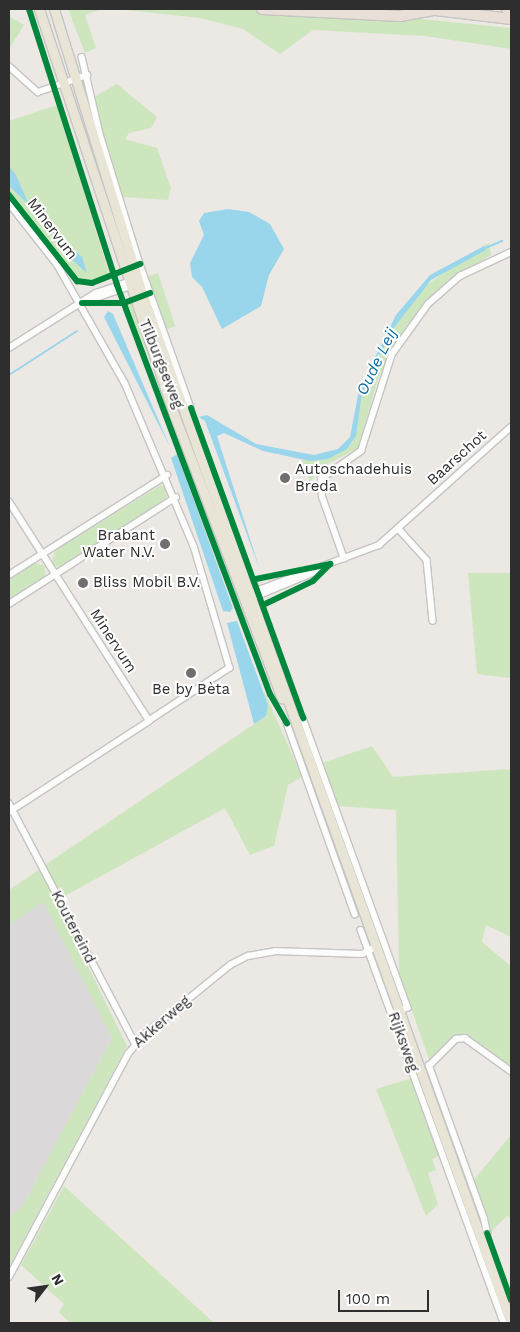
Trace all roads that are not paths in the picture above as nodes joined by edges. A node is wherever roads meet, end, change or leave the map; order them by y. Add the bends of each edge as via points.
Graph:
1 (39, 9) edge
2 (54, 9) edge
3 (262, 9) edge
4 (428, 9) edge
5 (507, 9) edge
6 (511, 9) edge
7 (511, 19) edge
8 (82, 57) dead end
9 (9, 66) edge
10 (87, 75) junction
11 (75, 79) junction
12 (64, 84) junction
13 (9, 203) edge
14 (511, 252) edge
15 (138, 282) junction
16 (129, 284) junction
17 (82, 303) junction
18 (9, 348) edge
19 (191, 408) dead end
20 (511, 427) edge
21 (167, 475) junction
22 (176, 497) junction
23 (9, 502) edge
24 (398, 528) junction
25 (42, 554) junction
26 (344, 559) junction
27 (9, 575) edge
28 (55, 575) junction
29 (251, 596) junction
30 (242, 598) junction
31 (9, 604) edge
32 (433, 621) dead end
33 (294, 718) junction
34 (149, 721) junction
35 (324, 794) junction
36 (9, 803) edge
37 (11, 811) edge
38 (333, 839) junction
39 (355, 914) dead end
40 (361, 930) dead end
41 (373, 949) junction
42 (400, 1011) junction
43 (135, 1043) junction
44 (424, 1066) junction
45 (511, 1071) edge
46 (479, 1243) junction
47 (9, 1277) edge
48 (504, 1323) edge
49 (511, 1323) edge

1 - 12 main road, Tilburgseweg
2 - 11 main road, Tilburgseweg
3 - 4 highway via 400,16
4 - 7 highway
5 - 6 highway
8 - 10 street, Tilburgseweg
9 - 12 street via 38,92
10 - 11 street
10 - 19 street, Tilburgseweg via 92,106 140,264
11 - 12 street
11 - 15 main road, Tilburgseweg
12 - 16 main road, Tilburgseweg
13 - 17 street, Minervum
14 - 26 street via 460,276 428,304 392,354 361,451 321,479 322,497
15 - 16 street
15 - 29 main road, Tilburgseweg
16 - 17 street
16 - 30 main road, Tilburgseweg
17 - 18 street
17 - 21 street, Minervum
20 - 24 street, Baarschot
21 - 22 street, Minervum
21 - 25 street
22 - 28 street
22 - 34 street, Minervum via 218,619 230,668
23 - 25 street, Minervum
24 - 26 street, Baarschot via 379,545
24 - 32 street via 427,560
25 - 27 street
25 - 28 street, Minervum
26 - 29 street, Baarschot
28 - 31 street
28 - 34 street, Minervum
29 - 30 street, Baarschot
29 - 33 main road, Tilburgseweg
30 - 33 main road, Tilburgseweg
33 - 35 main road, Rijksweg
33 - 38 street, Rijksweg
34 - 37 street, Minervum
35 - 38 main road, Rijksweg
35 - 42 street, Rijksweg via 408,1008
36 - 37 street
37 - 43 street, Koutereind
38 - 39 street, Rijksweg
38 - 41 main road, Rijksweg
40 - 41 street, Rijksweg
41 - 42 main road, Rijksweg via 387,974
41 - 43 street, Akkerweg via 320,955 275,951 248,956 230,965
41 - 46 street, Rijksweg
42 - 44 main road, Rijksweg
43 - 47 street, Akkerweg
44 - 45 street via 456,1039 465,1038
44 - 46 main road, Rijksweg
46 - 48 street, Rijksweg
46 - 49 main road, Rijksweg

